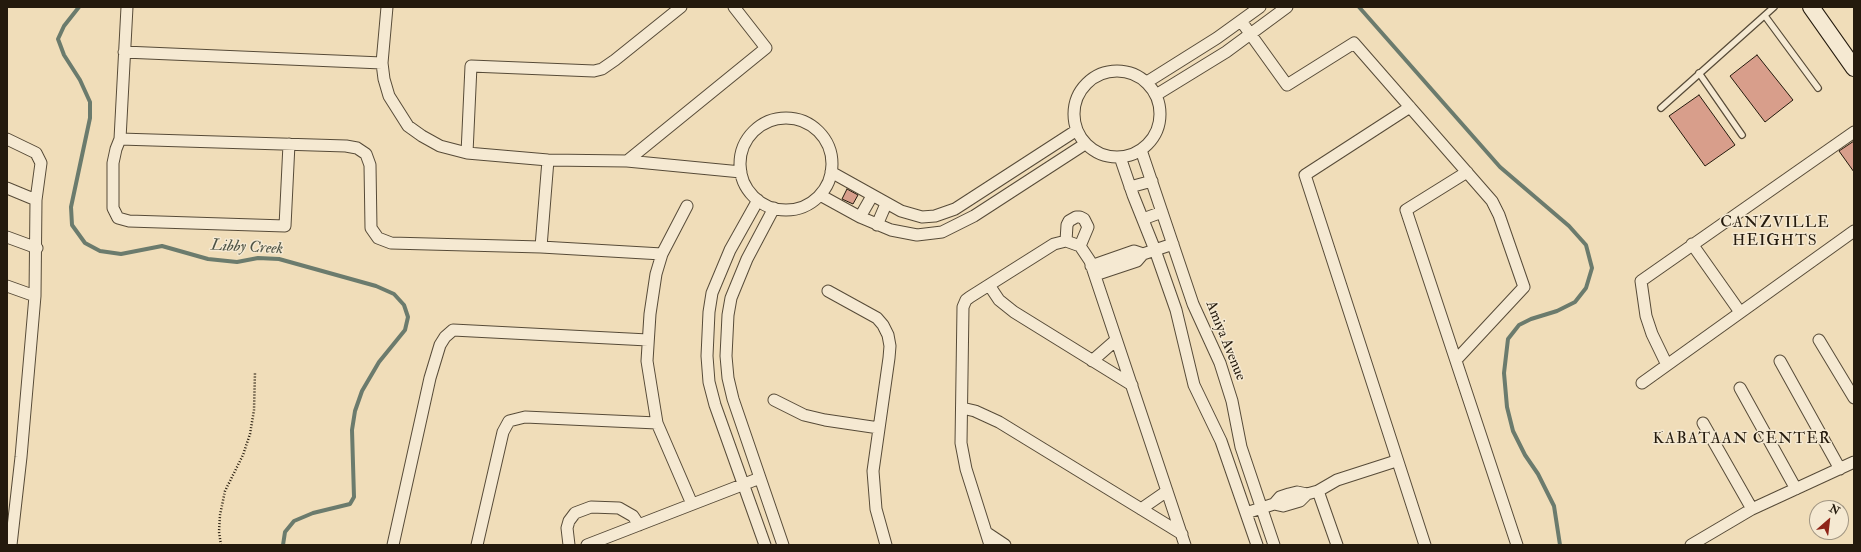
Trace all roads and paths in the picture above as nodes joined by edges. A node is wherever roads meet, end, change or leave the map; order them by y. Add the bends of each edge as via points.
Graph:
1 (127, 7) edge
2 (387, 7) edge
3 (681, 7) edge
4 (734, 7) edge
5 (1260, 7) edge
6 (1287, 7) edge
7 (1774, 7) edge
8 (1811, 7) edge
9 (1764, 16) junction
10 (1241, 21) junction
11 (1250, 34) junction
12 (124, 52) junction
13 (382, 63) junction
14 (1854, 68) edge
15 (1700, 73) junction
16 (1147, 82) junction
17 (1818, 88) dead end
18 (1156, 95) junction
19 (1410, 107) junction
20 (1661, 108) dead end
21 (1077, 130) junction
22 (1854, 132) edge
23 (1742, 136) dead end
24 (7, 139) edge
25 (120, 139) junction
26 (289, 144) junction
27 (1085, 144) junction
28 (1141, 150) junction
29 (467, 153) junction
30 (1120, 157) junction
31 (548, 160) junction
32 (627, 161) junction
33 (741, 172) junction
34 (831, 172) junction
35 (1467, 172) junction
36 (1152, 181) junction
37 (1130, 187) junction
38 (7, 188) edge
39 (820, 195) junction
40 (872, 196) junction
41 (36, 200) junction
42 (758, 200) junction
43 (886, 204) junction
44 (687, 206) dead end
45 (774, 208) junction
46 (1162, 212) junction
47 (860, 217) junction
48 (1143, 219) junction
49 (877, 225) junction
50 (1854, 231) edge
51 (7, 237) edge
52 (1066, 241) junction
53 (1173, 244) junction
54 (1692, 244) junction
55 (1080, 246) junction
56 (541, 247) junction
57 (37, 248) junction
58 (1156, 250) junction
59 (662, 254) junction
60 (1093, 271) junction
61 (989, 285) junction
62 (7, 286) edge
63 (828, 291) dead end
64 (35, 296) junction
65 (1740, 312) junction
66 (648, 340) junction
67 (1116, 340) junction
68 (1819, 340) dead end
69 (1456, 360) junction
70 (1092, 361) junction
71 (1780, 361) dead end
72 (1667, 364) junction
73 (255, 372) dead end
74 (1642, 383) dead end
75 (1132, 385) junction
76 (1740, 388) dead end
77 (1854, 398) edge
78 (774, 400) dead end
79 (962, 408) junction
80 (657, 423) junction
81 (1703, 423) dead end
82 (879, 428) junction
83 (1396, 461) junction
84 (1854, 462) edge
85 (1840, 469) junction
86 (760, 478) junction
87 (743, 485) junction
88 (1796, 489) junction
89 (1318, 490) junction
90 (1167, 491) junction
91 (692, 504) junction
92 (1262, 508) junction
93 (1141, 509) junction
94 (1752, 509) junction
95 (1246, 513) junction
96 (639, 525) junction
97 (987, 534) junction
98 (1183, 540) edge
99 (608, 541) edge
100 (11, 545) edge
101 (221, 545) edge
102 (393, 545) edge
103 (477, 545) edge
104 (569, 545) edge
105 (587, 545) edge
106 (765, 545) edge
107 (783, 545) edge
108 (886, 545) edge
109 (990, 545) edge
110 (1005, 545) edge
111 (1257, 545) edge
112 (1274, 545) edge
113 (1337, 545) edge
114 (1425, 545) edge
115 (1517, 545) edge
116 (1691, 545) edge

1 - 12 street
2 - 13 street
3 - 29 street via 602,69 586,71 472,66
4 - 32 street via 766,48
5 - 10 street
6 - 11 street
7 - 9 lane
8 - 14 main road
9 - 15 lane
9 - 17 lane
10 - 11 street
10 - 16 street
11 - 18 street
11 - 19 street via 1287,85 1354,43
12 - 13 street
12 - 25 street
13 - 29 street via 389,96 408,126 440,146
15 - 20 lane
15 - 23 lane
16 - 18 street
16 - 21 street via 1138,76 1118,70 1088,81 1081,89 1075,104 1074,120
18 - 28 street via 1160,110 1159,126 1152,139
19 - 35 street
19 - 83 street via 1305,175
21 - 27 street
21 - 43 street via 945,213 922,217
22 - 54 street
24 - 41 street via 31,149 40,159 41,176
25 - 26 street
25 - 26 street via 113,163 114,208 118,218 129,221 278,226 285,226
26 - 56 street via 353,147 366,154 370,165 371,228 378,238 384,241
27 - 30 street via 1101,154
27 - 49 street via 952,229 917,235 904,234
28 - 30 street
28 - 36 street, Amiya Avenue
29 - 31 street
30 - 37 street
31 - 32 street
31 - 56 street
32 - 33 street
33 - 34 street via 740,159 749,137 768,121 786,118 804,122 824,137 831,154
33 - 42 street via 750,192
34 - 39 street
34 - 40 street
35 - 69 street via 1496,208 1524,287
35 - 69 street via 1406,210
36 - 37 street
36 - 46 street, Amiya Avenue
37 - 48 street
38 - 41 street
39 - 45 street via 799,208
39 - 47 street
40 - 43 street
40 - 47 street
41 - 57 street
42 - 45 street
42 - 87 street via 712,293 707,356 709,382 715,405
43 - 49 street
44 - 59 street
45 - 86 street via 738,278 728,315 728,378
46 - 48 street
46 - 53 street, Amiya Avenue
47 - 49 street
48 - 58 street
50 - 65 street
51 - 57 street
52 - 55 street
52 - 55 street via 1069,221 1076,217 1080,218 1088,227
52 - 61 street via 1054,244
53 - 58 street
53 - 92 street, Amiya Avenue via 1193,304 1220,363 1232,401 1241,447
54 - 65 street
54 - 72 street via 1641,280 1646,316
55 - 60 street via 1088,255
56 - 59 street
57 - 64 street
58 - 60 street via 1142,254 1137,261
58 - 95 street via 1180,324 1194,385 1221,441
59 - 66 street via 653,292
60 - 67 street
61 - 70 street via 999,300 1014,312
61 - 79 street via 966,300 963,307
62 - 64 street
63 - 82 street via 877,318 888,335 889,358
64 - 100 street
65 - 72 street
66 - 80 street via 647,361
66 - 102 street via 452,330 440,344 430,378
67 - 70 street
67 - 75 street
68 - 77 street
69 - 115 street
70 - 75 street
71 - 85 street
72 - 74 street
73 - 101 path via 254,410 250,434 243,455 225,491 220,515
75 - 90 street
76 - 88 street
78 - 82 street via 804,415
79 - 93 street via 999,422
79 - 97 street via 963,456
80 - 91 street
80 - 103 street via 525,417 509,421 503,432
81 - 94 street
82 - 108 street via 873,489
83 - 89 street via 1342,478
83 - 114 street
84 - 85 street
85 - 88 street
86 - 87 street
86 - 107 street
87 - 91 street
87 - 106 street
88 - 94 street
89 - 92 street via 1280,497 1274,504
89 - 113 street
90 - 93 street
90 - 98 street
91 - 96 street
92 - 95 street
92 - 112 street, Amiya Avenue
93 - 98 street
94 - 116 street
95 - 111 street
96 - 99 street
96 - 104 street via 634,516 619,508 604,506 582,509 569,521
97 - 109 street
97 - 110 street
99 - 105 street

